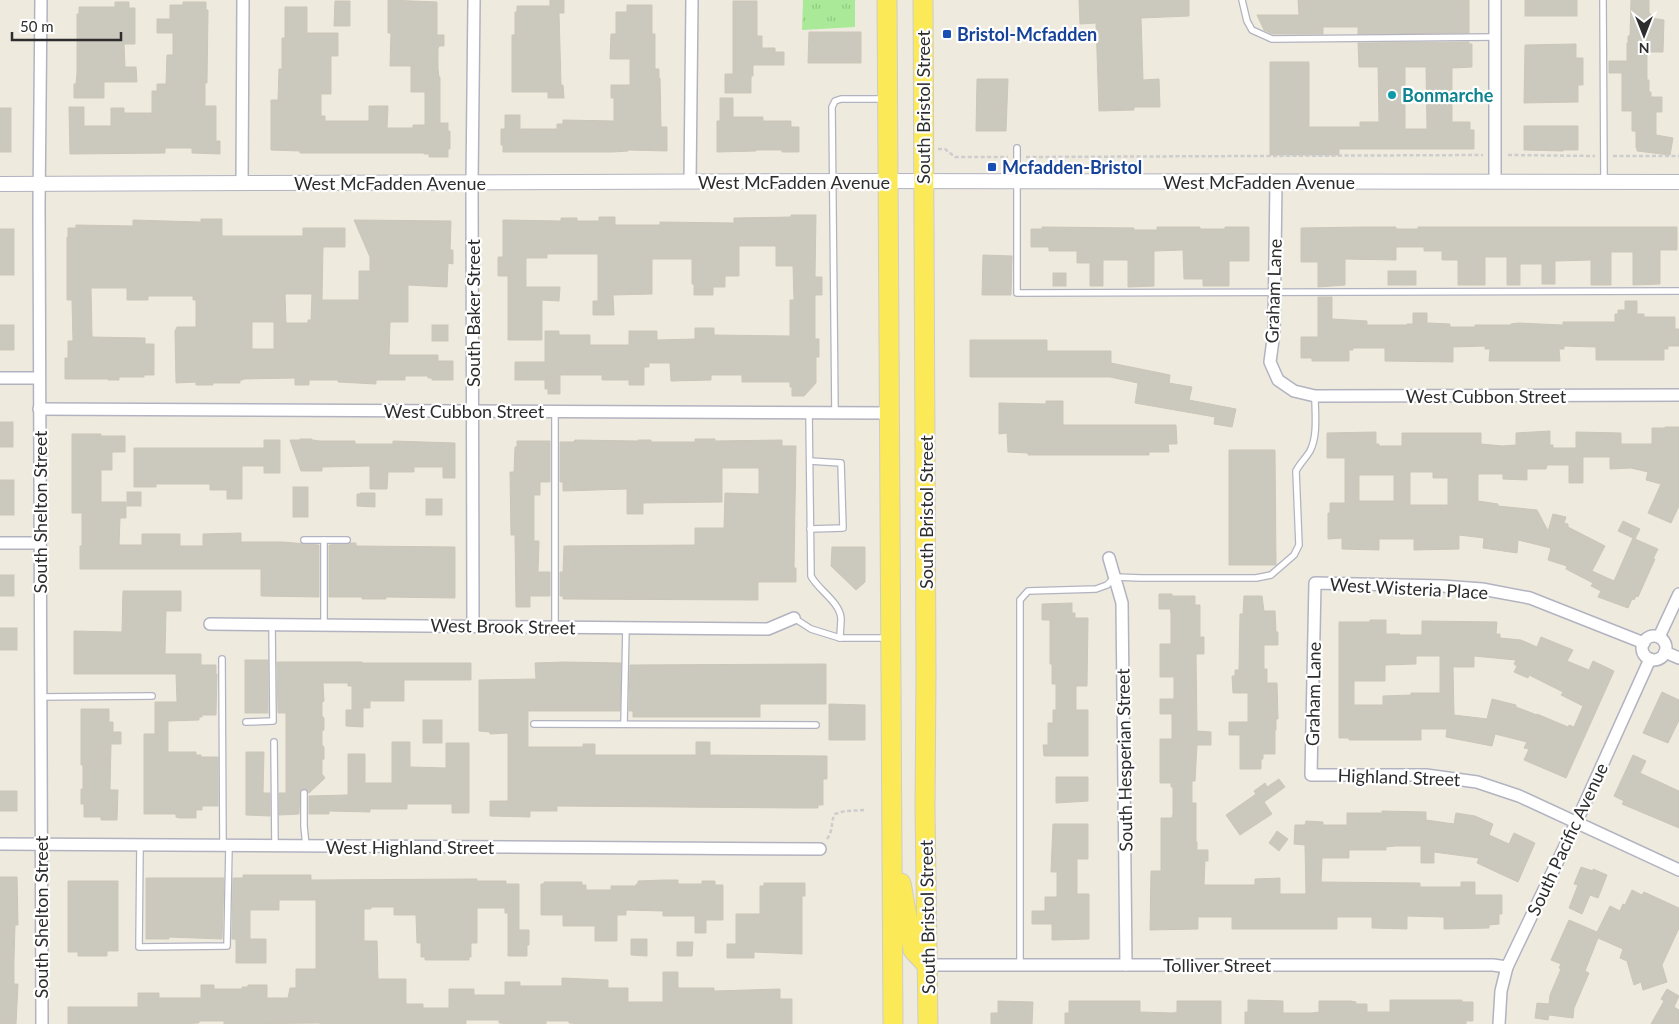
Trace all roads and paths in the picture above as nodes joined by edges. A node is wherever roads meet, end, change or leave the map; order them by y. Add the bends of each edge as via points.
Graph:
1 (40, 0) edge
2 (243, 0) edge
3 (474, 0) edge
4 (692, 0) edge
5 (887, 0) edge
6 (923, 0) edge
7 (1242, 0) edge
8 (1495, 0) edge
9 (1603, 0) edge
10 (1495, 37) junction
11 (887, 99) junction
12 (1017, 148) dead end
13 (924, 149) junction
14 (1495, 155) junction
15 (1604, 156) junction
16 (1679, 156) edge
17 (1017, 157) junction
18 (888, 181) junction
19 (924, 181) junction
20 (1017, 181) junction
21 (690, 182) junction
22 (833, 182) junction
23 (1276, 182) junction
24 (1495, 182) junction
25 (1604, 182) junction
26 (1679, 182) edge
27 (472, 183) junction
28 (0, 184) edge
29 (39, 184) junction
30 (242, 184) junction
31 (1275, 292) junction
32 (1679, 292) edge
33 (0, 378) edge
34 (39, 378) junction
35 (1294, 390) joint
36 (1679, 395) edge
37 (1315, 396) junction
38 (39, 410) junction
39 (473, 411) junction
40 (555, 412) junction
41 (809, 413) junction
42 (835, 413) junction
43 (889, 413) junction
44 (810, 461) junction
45 (810, 530) junction
46 (304, 540) dead end
47 (324, 540) junction
48 (347, 540) dead end
49 (0, 542) edge
50 (40, 543) junction
51 (1108, 558) dead end
52 (1115, 577) junction
53 (1316, 583) joint
54 (1679, 594) edge
55 (794, 618) joint
56 (210, 624) dead end
57 (272, 624) junction
58 (324, 624) junction
59 (474, 626) junction
60 (555, 627) junction
61 (626, 627) junction
62 (840, 638) junction
63 (891, 638) junction
64 (1659, 638) junction
65 (1644, 643) junction
66 (1665, 652) junction
67 (1679, 658) edge
68 (222, 659) dead end
69 (1650, 659) junction
70 (152, 696) dead end
71 (40, 697) junction
72 (246, 722) dead end
73 (534, 724) dead end
74 (624, 724) junction
75 (816, 725) dead end
76 (274, 742) dead end
77 (1311, 774) joint
78 (304, 792) dead end
79 (866, 810) dead end
80 (1576, 823) junction
81 (892, 835) junction
82 (0, 844) edge
83 (41, 845) junction
84 (140, 845) junction
85 (226, 846) junction
86 (275, 846) junction
87 (306, 846) junction
88 (820, 849) joint
89 (1679, 870) edge
90 (928, 965) junction
91 (1020, 965) junction
92 (1126, 965) junction
93 (1507, 967) junction
94 (42, 1024) edge
95 (893, 1024) edge
96 (928, 1024) edge
97 (1499, 1024) edge

1 - 29 street, South Shelton Street
2 - 30 street
3 - 27 street, South Baker Street
4 - 21 street
5 - 11 main road, South Bristol Street
6 - 13 main road, South Bristol Street
7 - 10 lane via 1252,30 1272,39
8 - 10 street
9 - 15 lane
10 - 14 street
11 - 18 main road, South Bristol Street
11 - 22 lane via 835,101 832,107
12 - 17 lane
13 - 17 path via 945,149 954,157
13 - 19 main road, South Bristol Street
14 - 15 path
14 - 17 path
14 - 24 street
15 - 16 path
15 - 25 lane
17 - 20 lane
18 - 19 street, West McFadden Avenue
18 - 22 street, West McFadden Avenue
18 - 43 main road, South Bristol Street
19 - 20 street, West McFadden Avenue
19 - 90 main road, South Bristol Street
20 - 23 street, West McFadden Avenue
20 - 31 lane via 1017,293
21 - 22 street, West McFadden Avenue
21 - 27 street, West McFadden Avenue
22 - 42 lane
23 - 24 street, West McFadden Avenue
23 - 31 street, Graham Lane
24 - 25 street, West McFadden Avenue
25 - 26 street, West McFadden Avenue
27 - 30 street, West McFadden Avenue
27 - 39 street, South Baker Street
28 - 29 street, West McFadden Avenue
29 - 30 street, West McFadden Avenue
29 - 34 street, South Shelton Street
31 - 32 lane
31 - 35 street, Graham Lane via 1270,362 1278,380
33 - 34 street
34 - 38 street, South Shelton Street
35 - 37 street, West Cubbon Street
36 - 37 street, West Cubbon Street
37 - 52 lane via 1310,451 1296,471 1299,545 1294,555 1271,575 1256,578
38 - 39 street, West Cubbon Street
38 - 50 street, South Shelton Street
39 - 40 street, West Cubbon Street
39 - 59 street, South Baker Street
40 - 41 street, West Cubbon Street
40 - 60 lane
41 - 42 street, West Cubbon Street
41 - 44 lane
42 - 43 street, West Cubbon Street
43 - 63 main road, South Bristol Street
44 - 45 lane
44 - 45 lane via 842,463 843,528
45 - 62 lane via 811,576 838,608
46 - 47 lane
47 - 48 lane
47 - 58 lane
49 - 50 street
50 - 71 street, South Shelton Street
51 - 52 street, South Hesperian Street
52 - 91 lane via 1096,588 1028,591 1020,600
52 - 92 street, South Hesperian Street via 1122,603
53 - 65 street, West Wisteria Place via 1482,589 1530,598
53 - 77 street, Graham Lane
54 - 64 street
55 - 61 street, West Brook Street via 768,629
55 - 62 lane via 811,629
56 - 57 street, West Brook Street
57 - 58 street, West Brook Street
57 - 72 lane via 273,722
58 - 59 street, West Brook Street
59 - 60 street, West Brook Street
60 - 61 street, West Brook Street
61 - 74 lane
62 - 63 lane
63 - 81 main road, South Bristol Street
64 - 65 street via 1651,636
64 - 66 street via 1664,642
65 - 69 street via 1643,652
66 - 67 street
66 - 69 street via 1659,659
68 - 85 lane via 222,805
69 - 80 street, South Pacific Avenue
70 - 71 lane
71 - 83 street, South Shelton Street
73 - 74 lane
74 - 75 lane
76 - 86 lane
77 - 80 street, Highland Street via 1454,777 1496,787
78 - 87 lane
79 - 88 path via 835,814 831,833
80 - 89 street, Highland Street
80 - 93 street, South Pacific Avenue
81 - 90 main road via 914,950
81 - 95 main road, South Bristol Street
82 - 83 street, West Highland Street
83 - 84 street, West Highland Street
83 - 94 street, South Shelton Street
84 - 85 street, West Highland Street
84 - 85 lane via 139,947 227,946
85 - 86 street, West Highland Street
86 - 87 street, West Highland Street
87 - 88 street, West Highland Street
90 - 91 street, Tolliver Street
90 - 96 main road, South Bristol Street
91 - 92 street, Tolliver Street
92 - 93 street, Tolliver Street
93 - 97 street, South Pacific Avenue via 1501,991

